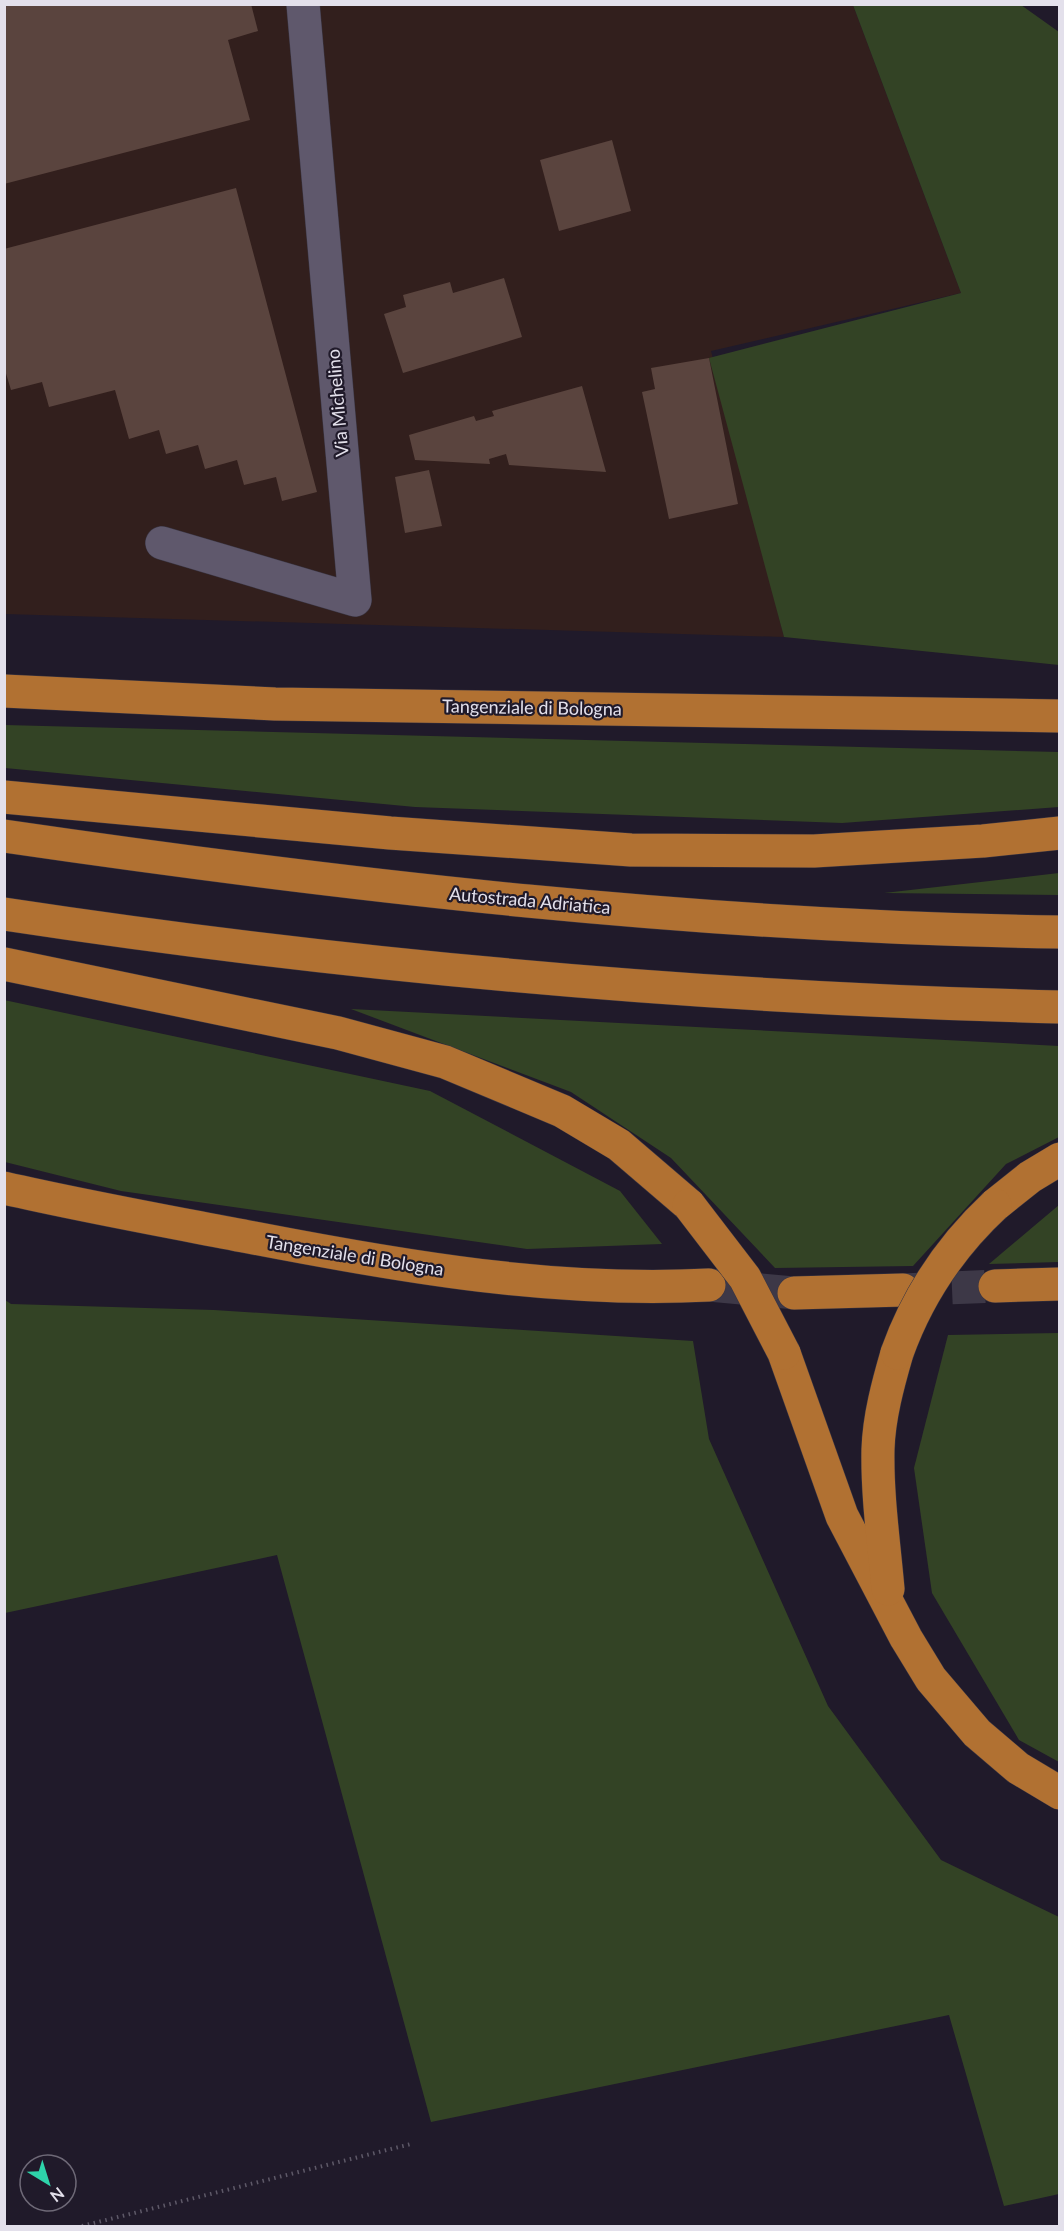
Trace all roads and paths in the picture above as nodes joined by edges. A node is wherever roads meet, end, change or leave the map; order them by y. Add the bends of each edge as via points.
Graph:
1 (303, 4) edge
2 (162, 543) dead end
3 (5, 691) edge
4 (1059, 716) edge
5 (4, 797) edge
6 (1059, 833) edge
7 (4, 836) edge
8 (4, 914) edge
9 (1059, 932) edge
10 (4, 964) edge
11 (1059, 1007) edge
12 (1059, 1159) edge
13 (4, 1188) edge
14 (1059, 1284) edge
15 (709, 1285) tunnel mouth
16 (995, 1286) tunnel mouth
17 (903, 1290) tunnel mouth
18 (794, 1293) tunnel mouth
19 (890, 1603) junction
20 (1059, 1793) edge
21 (411, 2144) dead end
22 (82, 2226) edge

1 - 2 street, Via Michelino via 355,600
3 - 4 highway, Tangenziale di Bologna via 287,704
5 - 6 highway via 318,827 631,850 813,851
7 - 9 highway, Autostrada Adriatica via 293,877 566,905
8 - 11 highway via 292,954 647,987 828,999
10 - 19 highway, bridge via 338,1033 446,1062 508,1086 619,1145 689,1205 745,1278 784,1353 842,1516
12 - 19 highway, bridge via 1030,1177 975,1224 936,1273 905,1329 887,1387 878,1447
13 - 15 highway, Tangenziale di Bologna via 369,1260 513,1280 657,1288
14 - 16 highway
17 - 18 highway
19 - 20 highway via 931,1678 977,1732 1018,1768
21 - 22 path

